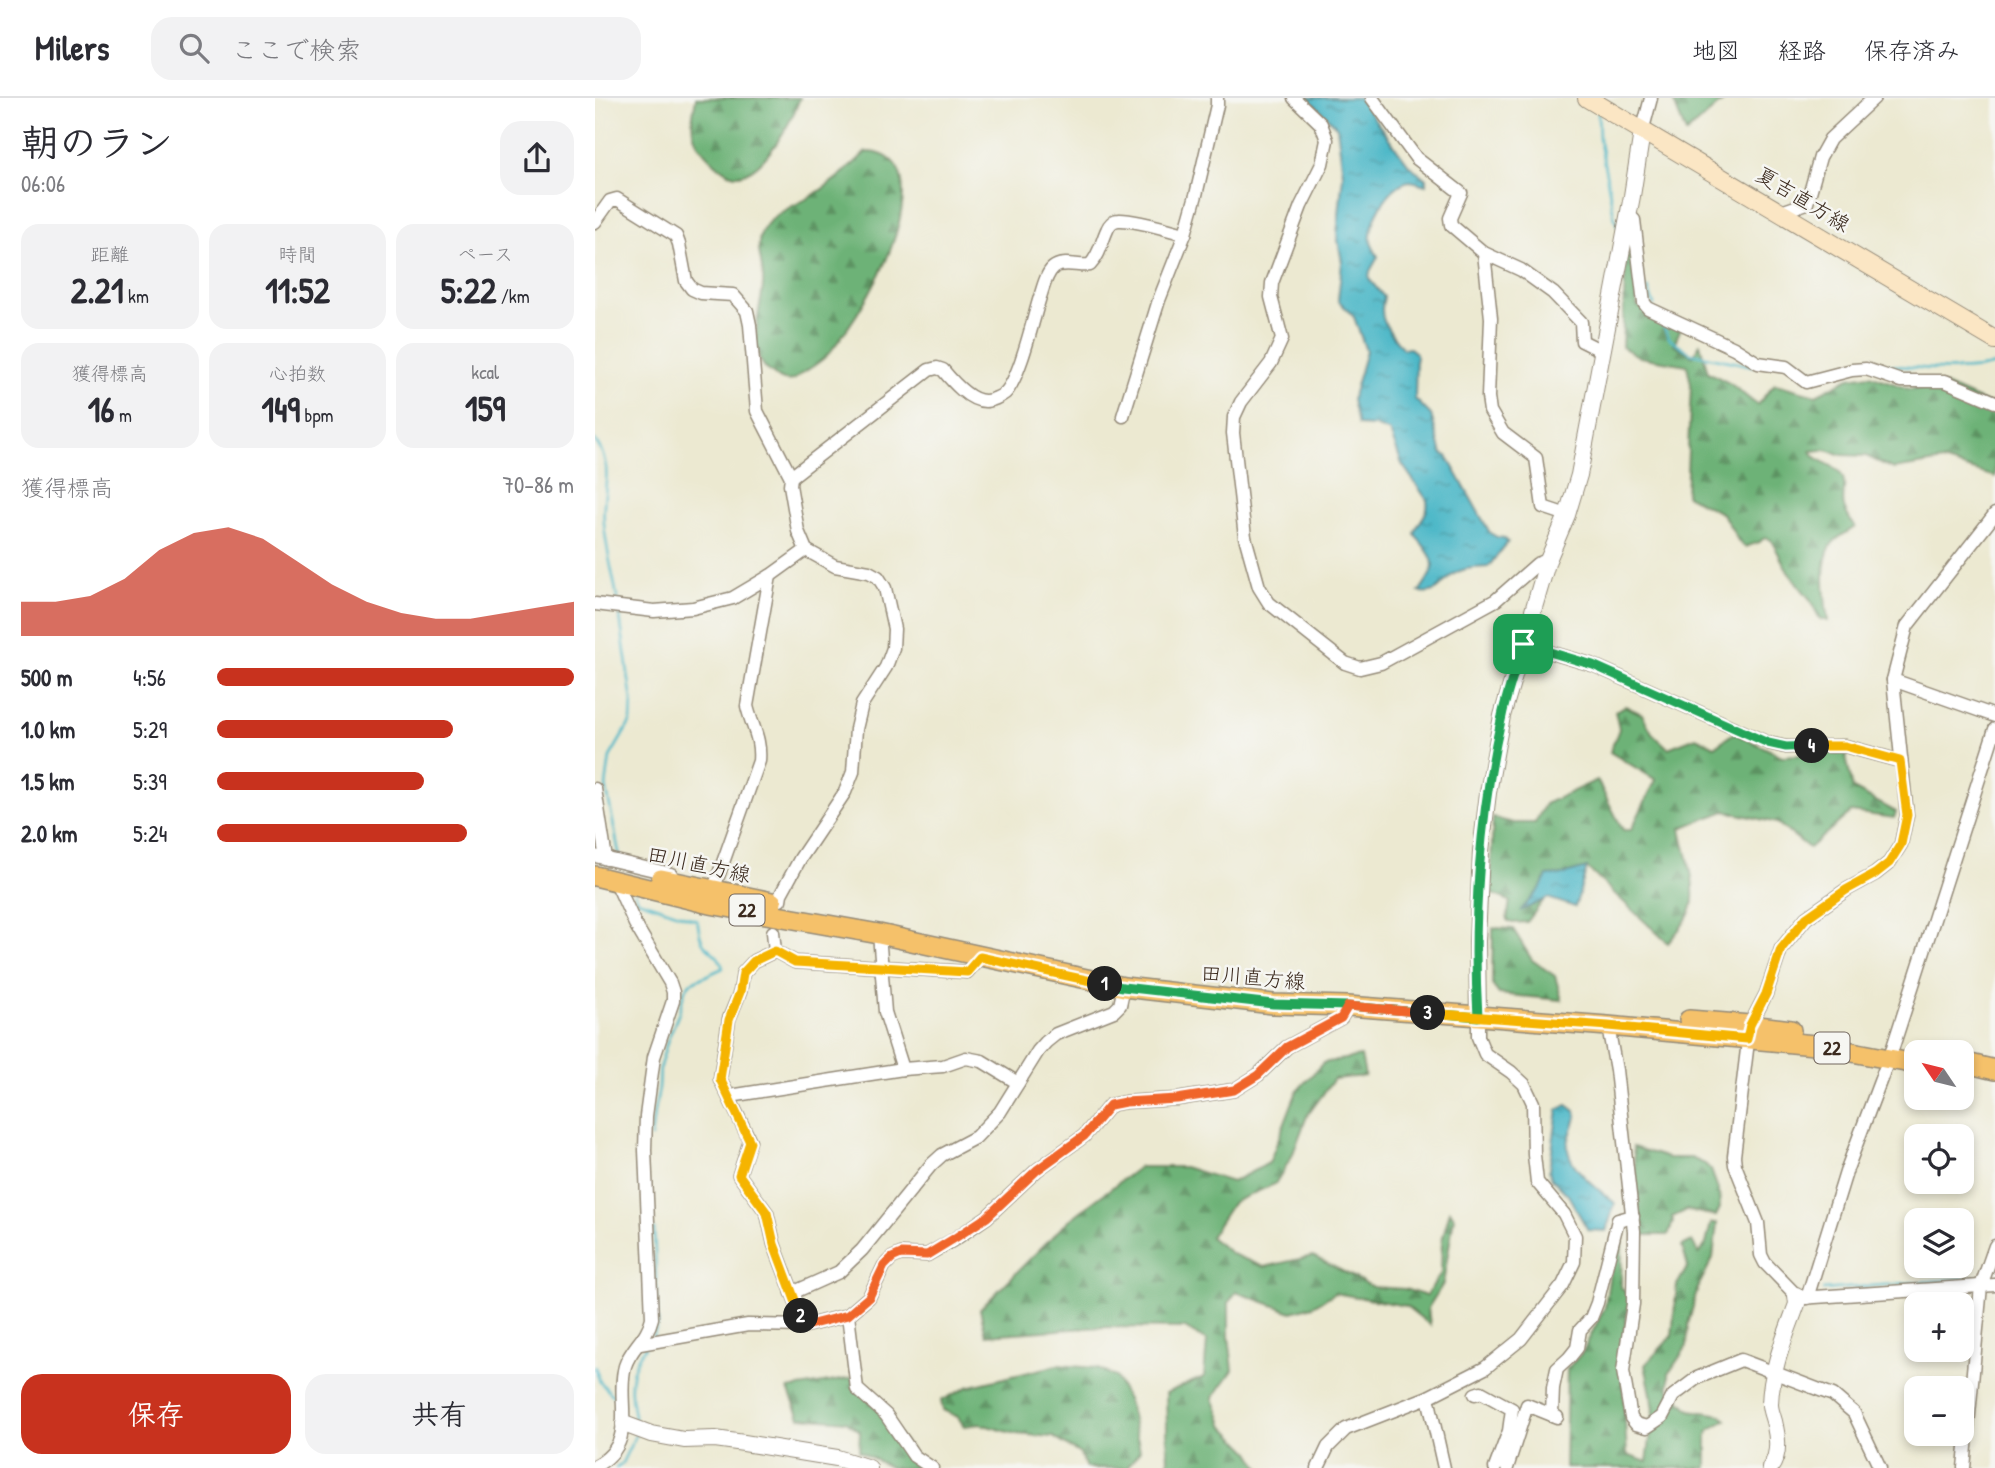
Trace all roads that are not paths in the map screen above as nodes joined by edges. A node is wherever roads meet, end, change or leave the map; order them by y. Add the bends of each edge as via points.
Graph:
1 (1217, 98) edge
2 (1294, 98) edge
3 (1372, 98) edge
4 (1587, 98) edge
5 (1651, 98) edge
6 (1874, 98) edge
7 (1642, 132) junction
8 (1781, 212) junction
9 (1629, 215) junction
10 (595, 222) edge
11 (1185, 234) junction
12 (1484, 253) junction
13 (1995, 340) edge
14 (1602, 351) junction
15 (1995, 402) edge
16 (1123, 416) dead end
17 (792, 477) junction
18 (1995, 514) edge
19 (1567, 515) junction
20 (806, 550) junction
21 (1548, 560) junction
22 (770, 576) junction
23 (595, 604) edge
24 (1523, 644) junction
25 (1893, 680) junction
26 (1995, 716) edge
27 (1995, 729) edge
28 (1900, 761) junction
29 (595, 789) edge
30 (599, 860) edge
31 (595, 876) edge
32 (616, 882) junction
33 (715, 885) junction
34 (773, 932) dead end
35 (879, 934) junction
36 (775, 951) junction
37 (980, 957) junction
38 (1123, 987) junction
39 (1348, 1006) junction
40 (1478, 1011) junction
41 (1608, 1026) junction
42 (1748, 1032) junction
43 (1890, 1052) junction
44 (1904, 1052) edge
45 (1904, 1058) edge
46 (1974, 1065) edge
47 (904, 1069) junction
48 (1995, 1070) edge
49 (1974, 1077) edge
50 (1018, 1083) junction
51 (1995, 1083) edge
52 (730, 1097) junction
53 (1633, 1216) junction
54 (1995, 1246) edge
55 (1995, 1285) edge
56 (1981, 1286) junction
57 (792, 1293) junction
58 (1800, 1297) junction
59 (848, 1315) junction
60 (805, 1326) junction
61 (639, 1344) junction
62 (1773, 1372) junction
63 (1475, 1394) dead end
64 (1428, 1397) junction
65 (632, 1427) junction
66 (595, 1466) edge
67 (869, 1468) edge
68 (932, 1468) edge
69 (1318, 1468) edge
70 (1444, 1468) edge
71 (1495, 1468) edge
72 (1507, 1468) edge
73 (1770, 1468) edge
74 (1880, 1468) edge
75 (1964, 1468) edge

1 - 11 street
2 - 21 street via 1321,124 1327,140 1322,164 1272,283 1282,339 1234,417 1245,537 1259,587 1269,603 1345,663 1360,668 1381,663 1496,600 1537,564
3 - 12 street via 1416,159 1461,193 1451,225
4 - 7 main road, 夏吉直方線
5 - 7 street
6 - 8 street via 1829,139 1807,203
7 - 8 main road, 夏吉直方線
7 - 9 street
8 - 13 main road, 夏吉直方線
9 - 14 street
9 - 15 street via 1634,220 1648,308 1758,363 1786,367 1806,382 1866,369 1901,381 1945,381
10 - 17 street via 610,201 617,199 675,236 692,289 733,295 741,302 750,325 757,411
11 - 16 street
11 - 17 street via 1129,221 1111,222 1090,265 1065,264 1051,269 1016,375 1006,392 984,402 969,395 943,370 929,370
12 - 14 street via 1521,270 1553,293 1581,322 1582,341
12 - 19 street via 1491,318 1490,411 1503,433 1536,457 1543,507
14 - 19 street
17 - 20 street via 798,531
18 - 25 street via 1907,626
19 - 21 street
20 - 22 street
20 - 33 street via 835,566 878,577 894,629 893,648 862,704 853,772 845,792 781,897
21 - 24 street
22 - 23 street via 733,598 693,608 654,611
22 - 33 street via 747,706 758,734 759,761
24 - 28 street via 1593,665 1768,743 1845,746
24 - 40 street via 1502,716 1488,793 1481,851
25 - 26 street
25 - 28 street
27 - 43 street
28 - 42 street via 1907,815 1901,844 1875,874 1806,918 1781,949
29 - 30 street
30 - 33 street
30 - 40 main road, 田川直方線 / 22 via 1082,968
31 - 32 main road, 田川直方線 / 22
32 - 35 main road, 田川直方線 / 22
32 - 61 street via 673,992 654,1057 646,1116 652,1318
34 - 36 street
35 - 37 main road, 田川直方線 / 22
35 - 47 street, bridge via 885,1012
36 - 37 street via 795,962 967,972
36 - 52 street via 754,961 743,973 729,1020 720,1079
37 - 38 main road, 田川直方線 / 22
38 - 39 main road, 田川直方線 / 22 via 1273,1004
38 - 50 street via 1120,1005 1114,1011 1056,1034 1038,1051
39 - 40 main road, 田川直方線 / 22
39 - 59 street via 1341,1018 1287,1047 1234,1090 1110,1105 1084,1136 1037,1170 987,1217 927,1255 892,1258 869,1297
40 - 41 main road, 田川直方線 / 22
40 - 42 main road, 田川直方線 / 22
40 - 64 street via 1478,1037 1485,1054 1524,1084 1533,1103 1537,1182 1565,1214 1575,1236 1574,1262 1563,1285 1521,1339 1485,1368
41 - 42 main road, 田川直方線 / 22
41 - 53 street
42 - 43 main road, 田川直方線 / 22 via 1815,1045
42 - 58 street via 1735,1165 1758,1223 1765,1264
43 - 44 main road, 田川直方線 / 22
43 - 45 main road, 田川直方線 / 22
43 - 58 street
46 - 48 main road
47 - 50 street via 974,1058
47 - 52 street
49 - 51 main road
50 - 57 street via 988,1125 936,1160 839,1272
52 - 57 street via 750,1142 739,1175 767,1213
53 - 62 street via 1633,1304 1623,1371 1636,1424 1647,1427 1662,1417 1673,1396 1697,1378 1741,1360
53 - 72 street via 1618,1220 1591,1318 1580,1331 1577,1348 1557,1369 1553,1388 1556,1416 1527,1405
54 - 56 street
55 - 56 street
56 - 58 street
56 - 75 street
57 - 60 street
58 - 62 street
59 - 60 street
59 - 68 street via 857,1389 885,1415 914,1456
60 - 61 street via 748,1325
61 - 65 street via 625,1368
62 - 73 street via 1769,1408 1778,1445
62 - 74 street via 1833,1395 1854,1413
63 - 71 street via 1481,1392 1512,1409
64 - 69 street via 1346,1429 1328,1447
64 - 70 street
65 - 66 street via 605,1461
65 - 67 street via 684,1440 715,1439 837,1458

